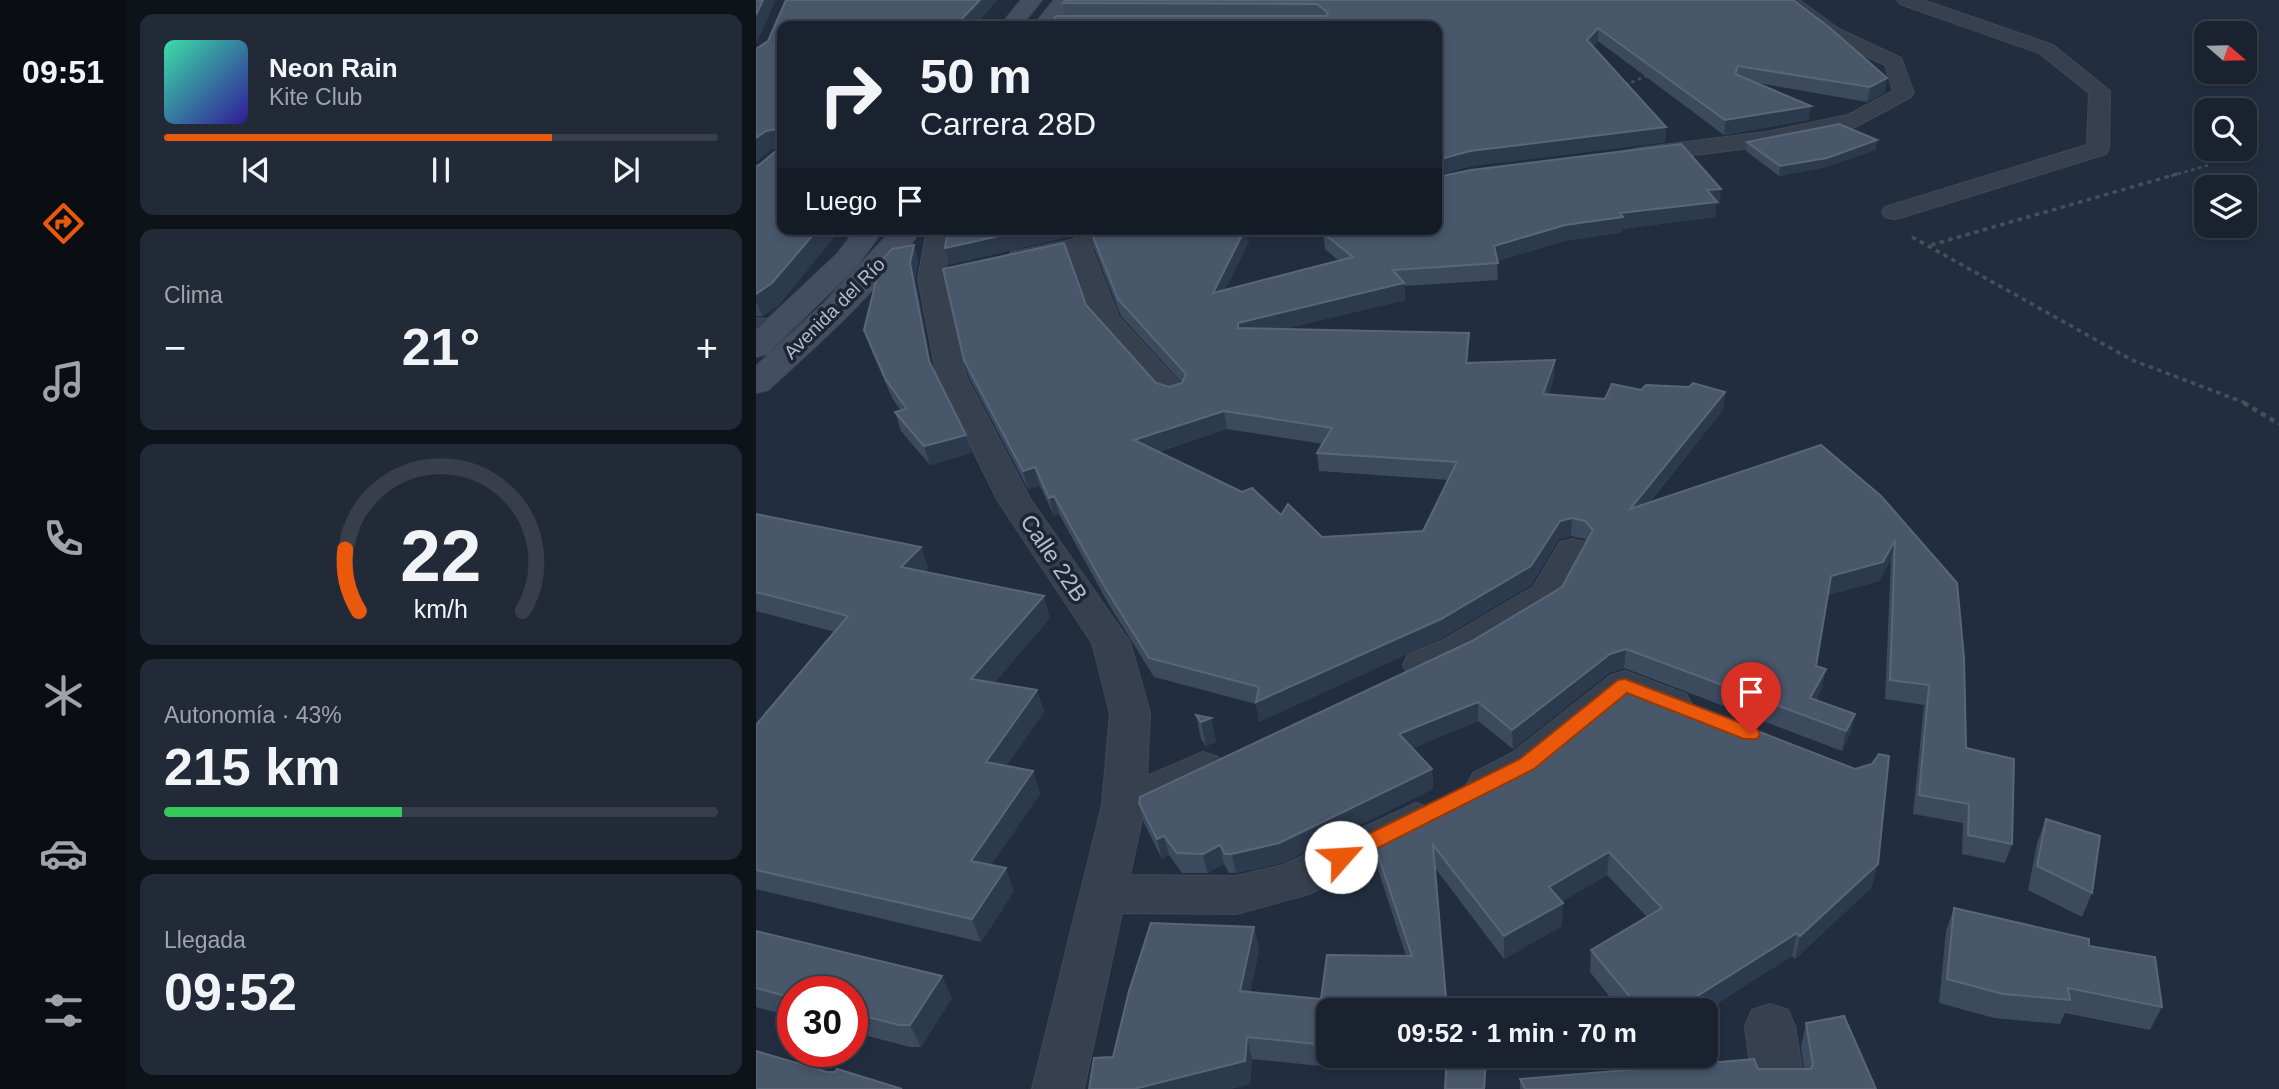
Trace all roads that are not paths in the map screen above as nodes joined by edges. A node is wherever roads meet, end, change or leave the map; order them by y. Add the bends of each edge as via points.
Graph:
1 (1032, 0) edge
2 (1065, 0) edge
3 (1787, 0) edge
4 (1906, 0) edge
5 (1014, 21) edge
6 (1047, 21) edge
7 (1618, 157) edge
8 (1894, 212) road end
9 (866, 235) edge
10 (903, 235) edge
11 (941, 235) edge
12 (1106, 235) edge
13 (1078, 246) junction
14 (998, 264) edge
15 (768, 327) edge
16 (815, 331) junction
17 (756, 347) edge
18 (756, 383) edge
19 (1172, 393) edge
20 (1572, 550) dead end
21 (1395, 678) edge
22 (1700, 715) edge
23 (1235, 753) edge
24 (1124, 805) junction
25 (1103, 894) junction
26 (1770, 1026) dead end
27 (1058, 1089) edge
28 (1779, 1089) edge

1 - 5 main road
2 - 6 main road
3 - 7 street via 1832,33 1895,62 1905,93 1855,120 1766,139
4 - 8 street via 2046,48 2100,91 2098,149
9 - 15 main road, Avenida del Río via 847,260
10 - 16 main road, Avenida del Río
11 - 24 street, Calle 22B via 953,378 1014,501 1111,642 1130,713
12 - 13 street
13 - 14 street
13 - 19 street via 1106,320
15 - 16 street
15 - 17 main road, Avenida del Río
16 - 18 main road, Avenida del Río
20 - 21 street via 1547,595 1457,649
22 - 25 street via 1625,685 1527,764 1293,881 1236,895
23 - 24 street
24 - 25 street, Calle 22B
25 - 27 street, Calle 22B
26 - 28 street

